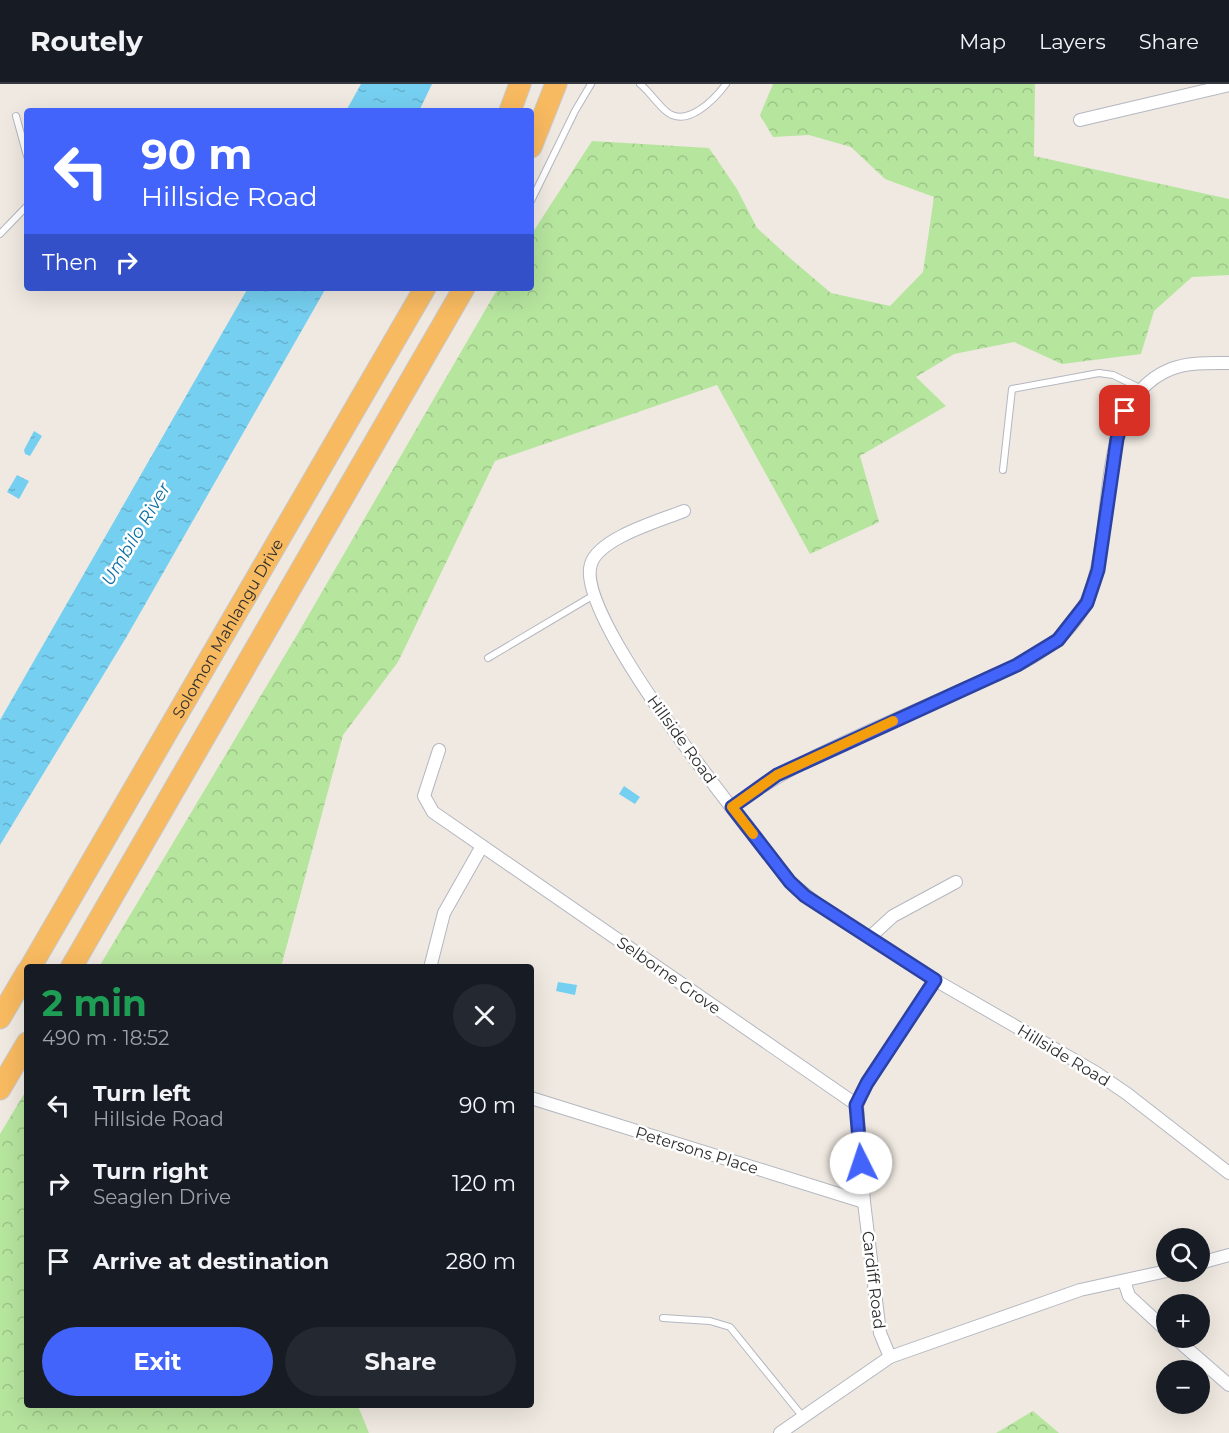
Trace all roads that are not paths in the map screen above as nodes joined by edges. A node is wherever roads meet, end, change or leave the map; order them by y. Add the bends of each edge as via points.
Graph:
1 (520, 84) edge
2 (556, 84) edge
3 (591, 84) edge
4 (640, 84) edge
5 (726, 84) edge
6 (1229, 85) edge
7 (511, 108) edge
8 (16, 116) dead end
9 (1080, 120) dead end
10 (534, 139) edge
11 (24, 145) edge
12 (534, 195) edge
13 (24, 209) edge
14 (0, 234) edge
15 (423, 291) edge
16 (462, 291) edge
17 (1229, 363) edge
18 (1142, 389) junction
19 (1003, 470) dead end
20 (684, 511) dead end
21 (595, 595) junction
22 (488, 658) dead end
23 (439, 750) dead end
24 (732, 807) junction
25 (482, 846) junction
26 (956, 882) dead end
27 (870, 937) junction
28 (32, 964) edge
29 (73, 964) edge
30 (431, 964) edge
31 (24, 977) edge
32 (935, 980) junction
33 (0, 1018) edge
34 (24, 1048) edge
35 (0, 1089) edge
36 (534, 1099) edge
37 (856, 1105) junction
38 (1229, 1173) edge
39 (864, 1202) junction
40 (1229, 1255) edge
41 (1210, 1260) edge
42 (1156, 1274) edge
43 (1124, 1281) junction
44 (663, 1318) dead end
45 (1156, 1320) edge
46 (1186, 1348) edge
47 (890, 1357) junction
48 (1229, 1385) edge
49 (803, 1417) junction
50 (780, 1433) edge

1 - 7 highway
2 - 10 highway
3 - 12 lane
4 - 5 lane via 667,113 685,117 708,104
6 - 9 street
8 - 11 lane
13 - 14 lane
15 - 28 highway, Solomon Mahlangu Drive
16 - 29 highway, Solomon Mahlangu Drive
17 - 18 street via 1189,364 1170,369
18 - 19 lane via 1100,373 1012,389
18 - 24 street via 1120,424 1087,603 1058,640 1017,665 777,775
20 - 21 street, Hillside Road via 597,551 590,566
21 - 22 lane
21 - 24 street, Hillside Road via 628,665
23 - 25 street, Selborne Grove via 426,784 424,796 428,805
24 - 27 street, Hillside Road via 790,882 805,896
25 - 30 street via 444,913
25 - 37 street, Selborne Grove
26 - 27 street via 892,916
27 - 32 street, Hillside Road
31 - 33 highway
32 - 37 street
32 - 38 street, Hillside Road via 1095,1072
34 - 35 highway
36 - 39 street, Petersons Place
37 - 39 street, Cardiff Road
39 - 47 street, Cardiff Road via 880,1333
40 - 41 street
42 - 43 street
43 - 45 street via 1130,1296
43 - 47 street via 1080,1290
44 - 49 lane via 711,1321 730,1327
46 - 48 street
47 - 49 street
49 - 50 street

